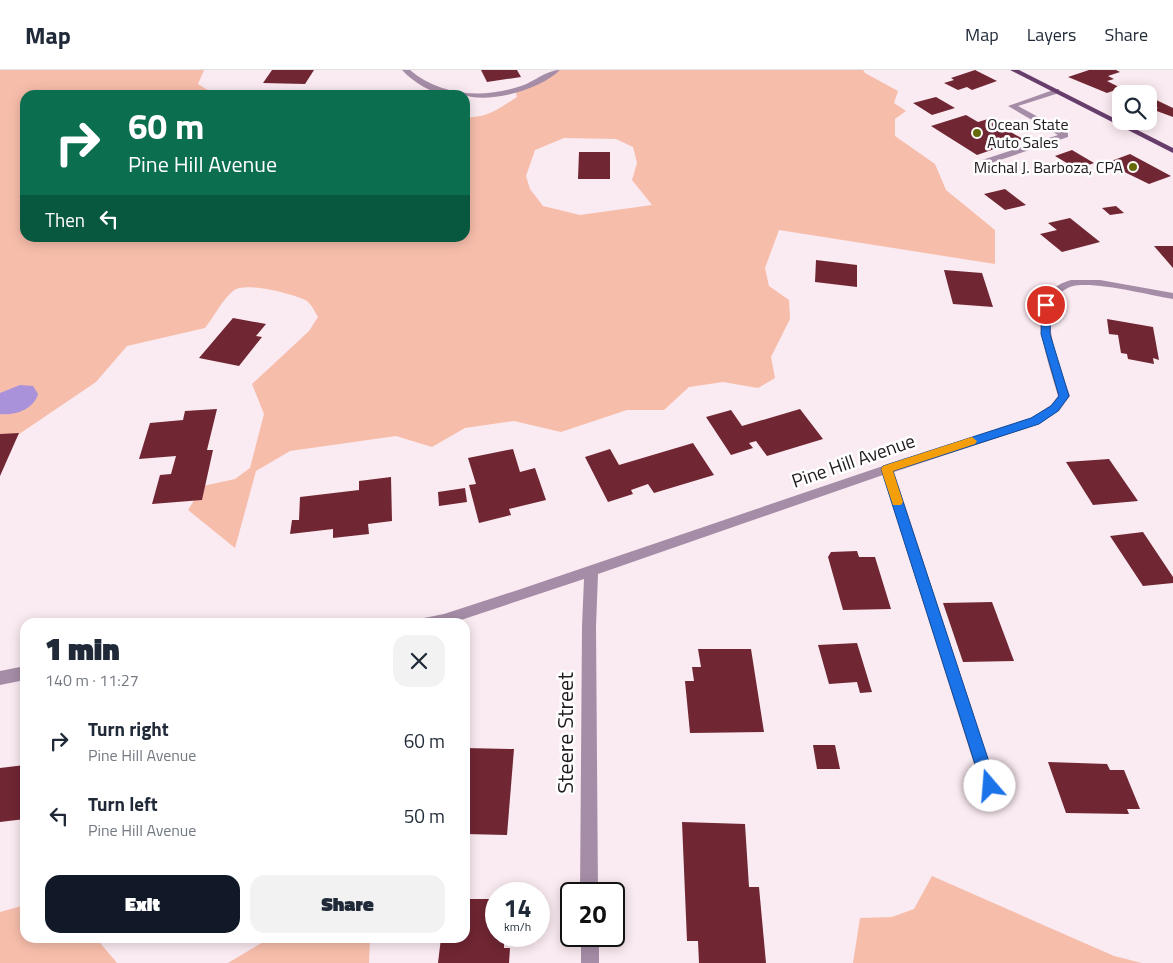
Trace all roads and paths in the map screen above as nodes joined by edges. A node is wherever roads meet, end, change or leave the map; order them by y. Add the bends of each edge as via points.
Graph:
1 (406, 70) edge
2 (556, 70) edge
3 (1014, 70) edge
4 (438, 90) edge
5 (1056, 91) junction
6 (470, 95) edge
7 (1173, 150) edge
8 (985, 162) dead end
9 (1173, 296) edge
10 (886, 469) junction
11 (591, 573) junction
12 (450, 618) edge
13 (20, 675) edge
14 (0, 678) edge
15 (990, 786) dead end
16 (590, 882) edge
17 (590, 947) edge
18 (590, 963) edge

1 - 4 street
2 - 6 street via 526,88 504,94
3 - 5 main road
5 - 7 main road
5 - 8 street via 1012,106 1065,135
9 - 10 street, Pine Hill Avenue via 1100,283 1071,283 1054,293 1046,305 1046,334 1064,396 1055,408 1035,421
10 - 11 street, Pine Hill Avenue
10 - 15 street
11 - 12 street, Pine Hill Avenue
11 - 16 street, Steere Street
13 - 14 street
17 - 18 street

